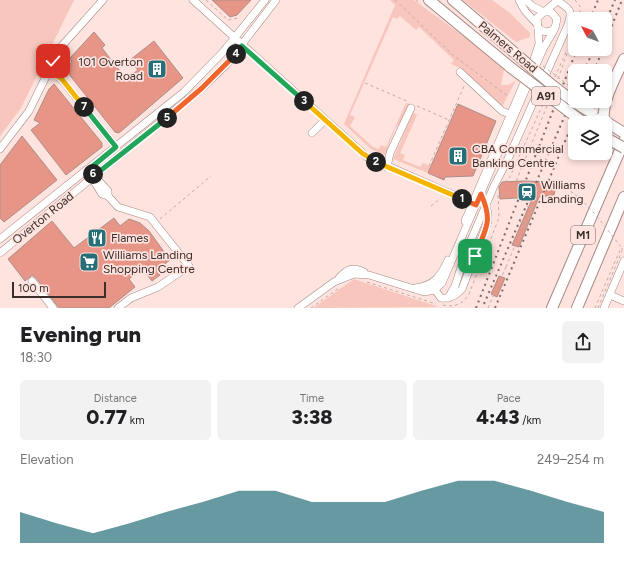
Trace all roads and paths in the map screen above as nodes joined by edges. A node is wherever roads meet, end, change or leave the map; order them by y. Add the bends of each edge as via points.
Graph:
1 (103, 0) edge
2 (193, 0) edge
3 (206, 0) edge
4 (265, 0) edge
5 (276, 0) edge
6 (395, 0) edge
7 (429, 0) edge
8 (453, 0) edge
9 (519, 0) edge
10 (526, 0) edge
11 (556, 0) edge
12 (575, 0) edge
13 (544, 12) junction
14 (580, 12) edge
15 (238, 18) dead end
16 (538, 26) junction
17 (554, 30) junction
18 (234, 39) junction
19 (242, 46) junction
20 (568, 47) edge
21 (566, 52) junction
22 (624, 59) edge
23 (538, 62) dead end
24 (48, 71) junction
25 (460, 72) dead end
26 (465, 83) dead end
27 (365, 84) dead end
28 (556, 84) junction
29 (568, 85) edge
30 (612, 85) edge
31 (568, 91) edge
32 (509, 97) dead end
33 (544, 101) dead end
34 (548, 104) dead end
35 (411, 108) dead end
36 (512, 116) junction
37 (575, 116) edge
38 (595, 116) edge
39 (325, 120) junction
40 (449, 120) junction
41 (406, 122) junction
42 (612, 126) edge
43 (312, 133) dead end
44 (624, 133) edge
45 (617, 141) edge
46 (116, 147) junction
47 (0, 149) edge
48 (429, 166) dead end
49 (387, 167) junction
50 (88, 170) junction
51 (93, 176) junction
52 (211, 176) dead end
53 (502, 181) dead end
54 (554, 185) dead end
55 (540, 186) dead end
56 (516, 187) dead end
57 (512, 188) dead end
58 (498, 191) dead end
59 (481, 194) junction
60 (498, 196) junction
61 (624, 197) edge
62 (440, 199) dead end
63 (474, 204) junction
64 (532, 204) junction
65 (486, 205) junction
66 (431, 206) dead end
67 (527, 206) dead end
68 (530, 207) junction
69 (536, 209) dead end
70 (531, 212) junction
71 (520, 222) dead end
72 (155, 223) junction
73 (1, 236) edge
74 (622, 251) junction
75 (0, 253) edge
76 (624, 261) edge
77 (362, 280) dead end
78 (32, 281) dead end
79 (337, 285) junction
80 (432, 287) junction
81 (610, 295) junction
82 (624, 301) edge
83 (52, 308) edge
84 (118, 308) edge
85 (298, 308) edge
86 (310, 308) edge
87 (488, 308) edge
88 (552, 308) edge
89 (577, 308) edge
90 (595, 308) edge
91 (598, 308) edge
92 (604, 308) edge

1 - 24 street via 60,48
2 - 18 street
3 - 15 path via 228,20
4 - 18 street, Overton Road
5 - 19 street, Overton Road
6 - 32 path via 454,56
7 - 37 highway, Palmers Road / A91, bridge
8 - 28 highway, Palmers Road / A91, bridge via 516,54
9 - 16 street
10 - 13 street
11 - 13 street
11 - 65 street via 571,13 567,27
12 - 14 path via 580,6
13 - 16 street via 538,17
13 - 17 street via 551,12 556,17 557,24
16 - 17 street via 546,32
16 - 36 street via 537,53
17 - 36 street
18 - 19 street
18 - 46 street, Overton Road via 184,92
19 - 39 street
19 - 51 street, Overton Road via 226,65 181,106
20 - 21 path
21 - 28 path
21 - 28 path
22 - 30 highway
23 - 29 path, bridge
24 - 46 street via 63,81
24 - 47 street via 26,115
25 - 36 street via 502,111
26 - 40 path
27 - 40 path
28 - 31 highway
28 - 38 highway, Palmers Road / A91, bridge via 568,99
33 - 53 path via 508,181
34 - 56 path via 516,179
35 - 41 street
36 - 59 street
36 - 63 street
39 - 43 street
39 - 49 street via 367,157
40 - 48 path
41 - 49 street
41 - 49 street via 390,153
42 - 44 highway, Palmers Road / A91
45 - 88 highway, M1
46 - 50 street, Overton Road
49 - 63 street
50 - 51 street
50 - 73 street, Overton Road
51 - 72 street via 118,207 147,216
51 - 75 street, Overton Road
52 - 72 path
54 - 74 path, bridge via 568,189 580,198
55 - 64 path, bridge
57 - 60 path via 509,188 506,195
58 - 60 path
59 - 63 street
59 - 65 street
60 - 77 path via 497,224 469,294 462,303 448,307
61 - 89 highway, M1
62 - 66 path
63 - 80 street via 447,275 442,283
64 - 68 path
64 - 70 path, bridge
65 - 80 street via 488,221 462,289 458,295 441,298
67 - 68 path
68 - 69 path
70 - 71 path via 527,225
70 - 87 path, bridge
72 - 84 street via 189,266 158,287 131,298
74 - 90 path, bridge via 620,250
74 - 91 path, bridge
76 - 81 street
78 - 83 street
79 - 80 street via 350,275 369,275 424,292
79 - 85 street
79 - 86 path
81 - 82 street
81 - 92 street

